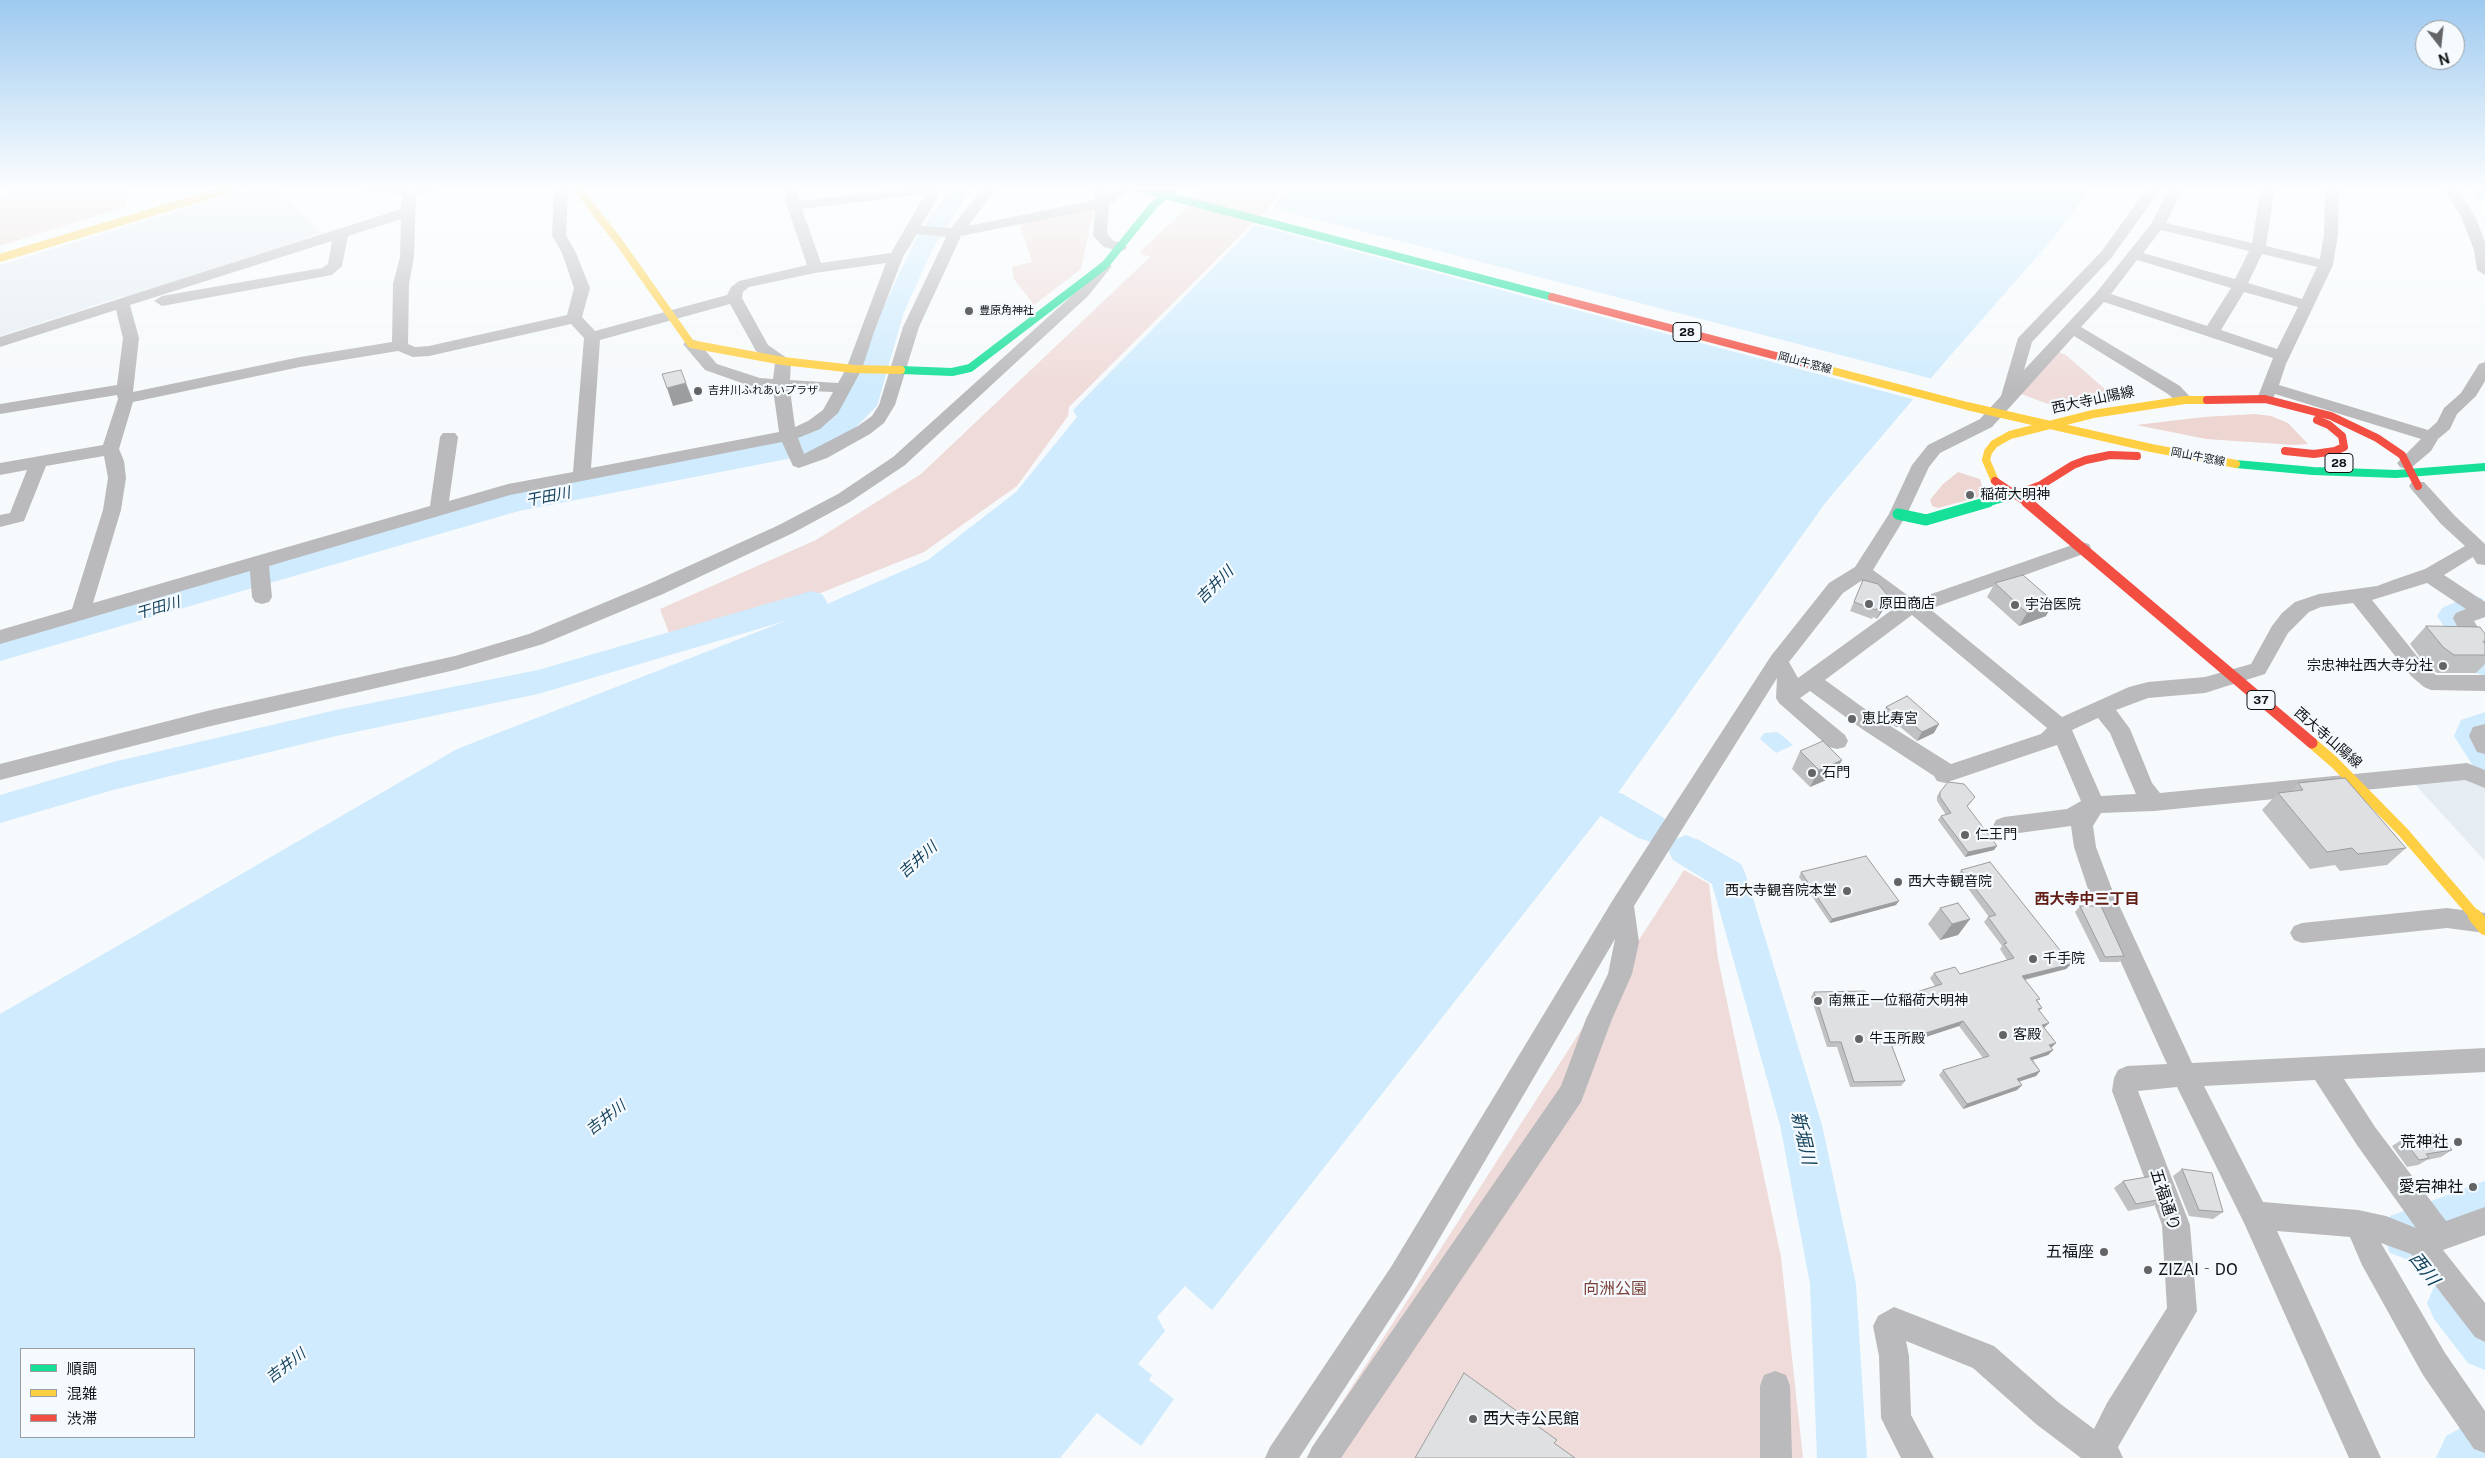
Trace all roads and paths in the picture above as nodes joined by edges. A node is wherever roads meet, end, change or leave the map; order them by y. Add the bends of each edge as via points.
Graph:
1 (276, 255) edge
2 (337, 255) edge
3 (407, 255) edge
4 (570, 255) edge
5 (629, 255) edge
6 (811, 255) edge
7 (943, 255) edge
8 (1113, 255) edge
9 (1409, 255) edge
10 (2107, 255) edge
11 (2135, 255) joint
12 (2255, 255) edge
13 (2286, 255) edge
14 (2328, 255) edge
15 (2484, 255) edge
16 (896, 257) joint
17 (1105, 265) junction
18 (2326, 265) junction
19 (815, 268) junction
20 (2485, 270) edge
21 (2240, 285) junction
22 (2101, 296) junction
23 (734, 298) junction
24 (2306, 305) junction
25 (124, 309) junction
26 (671, 317) junction
27 (574, 318) junction
28 (2072, 328) junction
29 (2211, 333) junction
30 (592, 337) junction
31 (0, 342) edge
32 (691, 344) junction
33 (400, 346) junction
34 (2282, 356) junction
35 (783, 361) junction
36 (2485, 367) edge
37 (857, 369) junction
38 (892, 370) junction
39 (781, 385) junction
40 (843, 388) junction
41 (2267, 393) junction
42 (125, 394) junction
43 (2010, 397) junction
44 (2185, 400) junction
45 (0, 409) edge
46 (2431, 436) junction
47 (449, 437) dead end
48 (789, 438) junction
49 (2023, 444) dead end
50 (110, 449) junction
51 (2270, 450) dead end
52 (2191, 451) junction
53 (2485, 457) edge
54 (39, 462) junction
55 (2485, 468) edge
56 (0, 469) edge
57 (582, 475) junction
58 (2485, 475) edge
59 (2012, 479) dead end
60 (2418, 479) junction
61 (2316, 483) dead end
62 (2017, 494) junction
63 (439, 509) junction
64 (1898, 514) junction
65 (0, 521) edge
66 (2082, 548) junction
67 (2483, 553) edge
68 (259, 564) junction
69 (1862, 572) junction
70 (2430, 575) junction
71 (262, 594) dead end
72 (2357, 594) junction
73 (1912, 607) junction
74 (2483, 610) edge
75 (81, 613) junction
76 (0, 637) edge
77 (2485, 653) edge
78 (1778, 661) junction
79 (2232, 677) junction
80 (1810, 680) junction
81 (2485, 683) edge
82 (1786, 698) junction
83 (2102, 708) junction
84 (2060, 727) junction
85 (2485, 732) edge
86 (1837, 741) dead end
87 (2485, 746) edge
88 (0, 772) edge
89 (2485, 779) edge
90 (2354, 780) junction
91 (2154, 802) junction
92 (2094, 805) junction
93 (2004, 826) dead end
94 (1622, 905) junction
95 (2484, 925) edge
96 (2302, 933) dead end
97 (2485, 1060) edge
98 (2321, 1068) junction
99 (2184, 1074) junction
100 (2255, 1216) junction
101 (2485, 1220) edge
102 (2358, 1224) junction
103 (2422, 1234) junction
104 (2485, 1327) edge
105 (1775, 1386) dead end
106 (2482, 1435) edge
107 (2102, 1456) edge
108 (1281, 1458) edge
109 (1323, 1458) edge
110 (1776, 1458) edge
111 (1918, 1458) edge
112 (2365, 1458) edge

1 - 25 street
2 - 25 street via 335,266 327,272
3 - 33 street via 401,284
4 - 27 street via 582,288
5 - 26 main road
6 - 19 street
7 - 38 street
8 - 17 main road
9 - 52 main road, 岡山牛窓線 / 28 via 1986,410
10 - 43 street via 2024,341
11 - 21 street
11 - 22 street
12 - 21 street
13 - 18 street
14 - 18 street
15 - 20 street
16 - 19 street
16 - 37 street via 866,332
17 - 38 main road via 970,368 952,372
17 - 88 street via 1083,293 899,461 844,498 786,529 664,585 536,639 464,660 211,718
18 - 24 street
19 - 23 street via 744,284 736,290
21 - 24 street
21 - 29 street
22 - 28 street
22 - 29 street
23 - 26 street
23 - 35 street via 762,348
24 - 34 street
25 - 31 street
25 - 42 street via 132,338
26 - 30 street
26 - 32 main road
27 - 30 street
27 - 33 street via 429,351 413,352
28 - 43 street
28 - 44 street via 2174,390
29 - 34 street
30 - 57 street
32 - 35 main road
32 - 39 street via 711,368 759,383
33 - 42 street
34 - 41 street
35 - 37 main road
35 - 39 street
36 - 46 street via 2468,396
37 - 38 main road
37 - 40 street
38 - 48 street via 887,405 878,419 857,434 799,462
39 - 40 street
39 - 48 street
40 - 48 street via 830,413
41 - 44 main road, 西大寺山陽線 / 37
41 - 46 street
41 - 60 main road, 西大寺山陽線 / 37 via 2347,422 2389,445 2402,455
42 - 45 street
42 - 50 street
43 - 64 street via 1986,423 1934,449 1921,465
44 - 62 main road, 西大寺山陽線 / 37 via 2093,414 2000,439 1988,452 1986,460 1995,481
46 - 60 street via 2425,447
47 - 63 street
48 - 57 street
49 - 51 main road, 西大寺山陽線 via 2093,423 2152,412 2241,405 2306,415 2342,436 2344,446 2335,451 2314,454
50 - 54 street
50 - 75 street via 117,478 112,510
52 - 60 main road, 岡山牛窓線 / 28 via 2305,461
52 - 60 main road, 岡山牛窓線 / 28 via 2284,469
53 - 60 main road, 岡山牛窓線 / 28
54 - 56 street
54 - 65 street via 18,517
55 - 60 main road, 岡山牛窓線 / 28
57 - 63 street via 508,490
58 - 60 main road
59 - 62 main road
60 - 67 street
61 - 62 main road via 2120,455 2101,456 2073,466 2041,485
62 - 64 main road via 1932,518 1918,520
62 - 66 main road, 西大寺山陽線 / 37
63 - 68 street
64 - 69 street
66 - 73 street
66 - 79 main road, 西大寺山陽線 / 37
67 - 70 street via 2457,557
68 - 71 street
68 - 75 street
69 - 73 street
69 - 78 street via 1836,588
70 - 72 street via 2378,592
70 - 74 street
72 - 79 street via 2302,607 2279,631 2258,669
72 - 81 street via 2418,671 2431,682
73 - 80 street
73 - 84 street
74 - 77 street via 2463,618
75 - 76 street
78 - 82 street via 1788,678
78 - 94 street
79 - 83 street via 2205,685 2148,690
79 - 90 main road, 西大寺山陽線 / 37
80 - 82 street
80 - 84 street via 1947,774 2049,740
82 - 86 street
83 - 84 street
83 - 91 street via 2119,729 2143,786
84 - 92 street
85 - 87 street via 2480,736
89 - 90 street via 2468,771
90 - 91 street
90 - 95 main road, 西大寺山陽線 / 37
91 - 92 street
92 - 93 street via 2070,817
92 - 99 street via 2082,825 2086,846 2102,892
94 - 108 street via 1401,1277
94 - 109 street via 1627,942 1620,974 1599,1019 1572,1093
95 - 96 street via 2440,918
97 - 98 street
98 - 99 street
98 - 103 street via 2366,1136
99 - 100 street
99 - 107 street, 五福通り via 2127,1078 2125,1091 2176,1225 2182,1311 2118,1414
100 - 102 street
100 - 112 street
101 - 103 street
102 - 103 street
102 - 106 street via 2434,1364
103 - 104 street
105 - 110 street
107 - 111 street via 1983,1357 1894,1322 1888,1326 1894,1356 1896,1418

